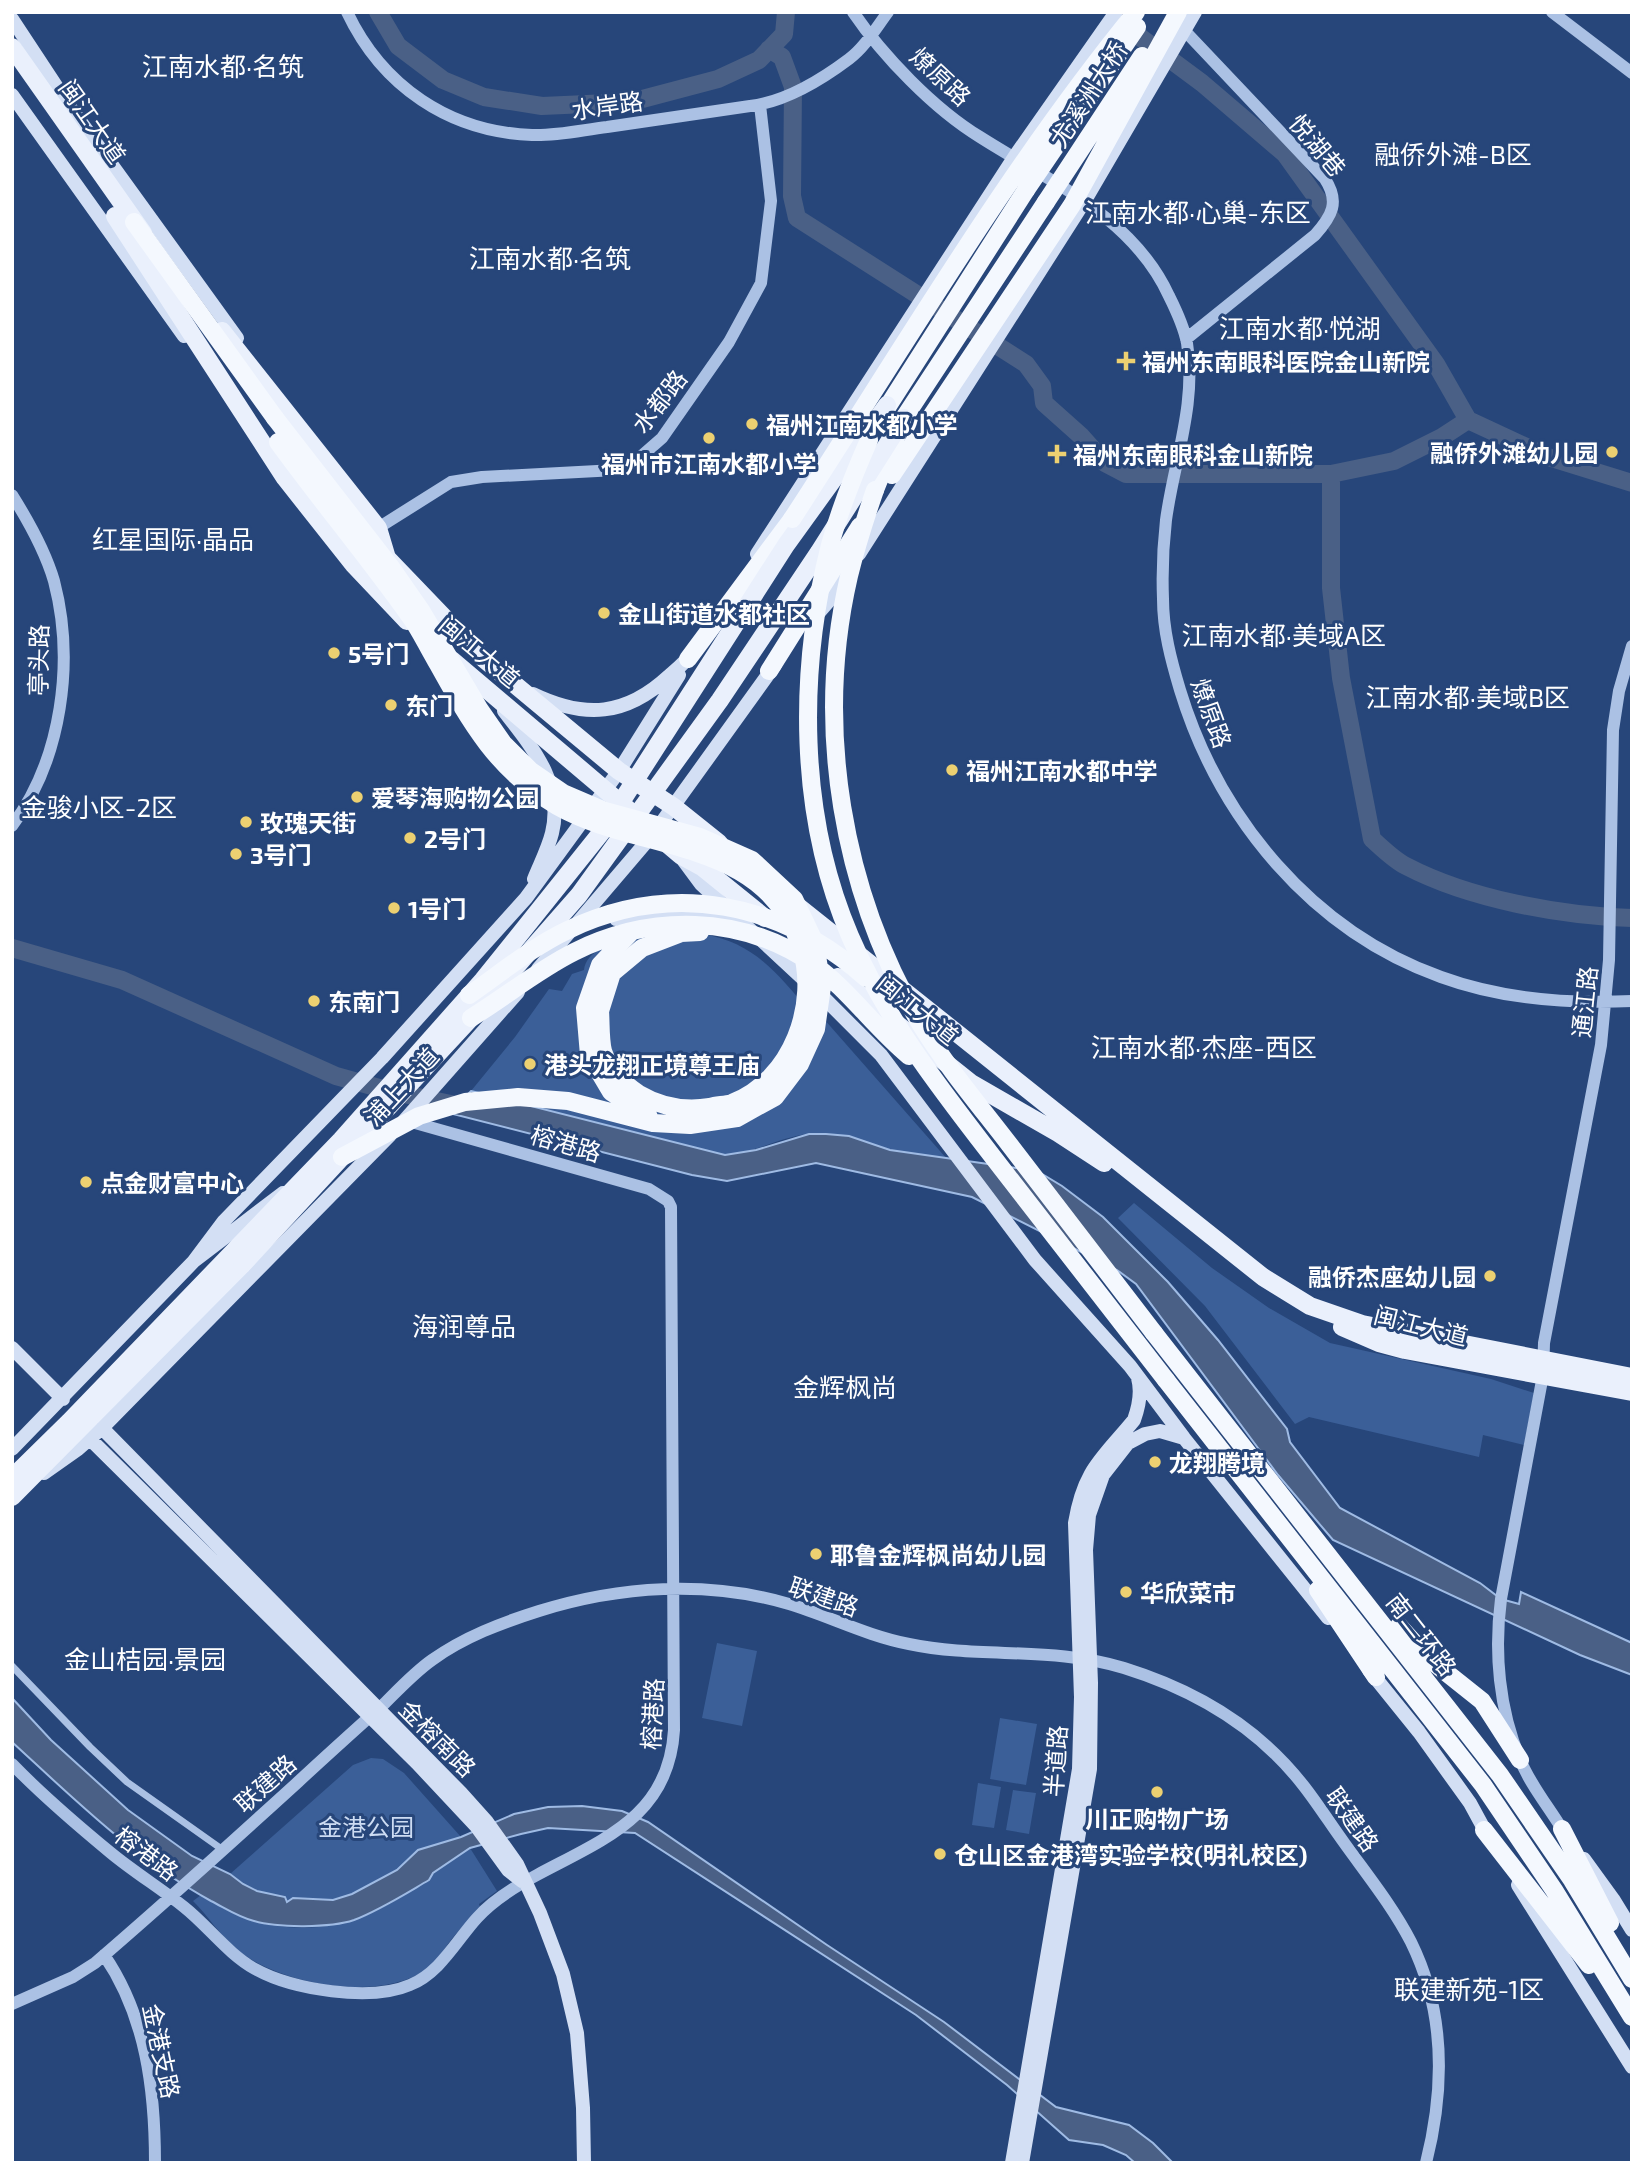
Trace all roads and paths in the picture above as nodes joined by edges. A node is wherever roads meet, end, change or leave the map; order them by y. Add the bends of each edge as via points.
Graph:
1 (346, 12) edge
2 (853, 12) edge
3 (888, 12) edge
4 (1136, 12) edge
5 (1147, 12) edge
6 (1170, 12) edge
7 (1178, 12) edge
8 (1195, 12) edge
9 (1552, 12) edge
10 (1112, 18) edge
11 (13, 21) edge
12 (1184, 30) junction
13 (870, 36) junction
14 (12, 47) edge
15 (12, 68) edge
16 (1632, 73) edge
17 (12, 95) edge
18 (760, 105) junction
19 (1015, 156) junction
20 (1084, 202) junction
21 (129, 225) junction
22 (1186, 339) junction
23 (887, 405) junction
24 (904, 418) junction
25 (270, 421) junction
26 (322, 456) junction
27 (285, 478) junction
28 (12, 495) edge
29 (378, 528) junction
30 (1632, 646) edge
31 (688, 659) junction
32 (769, 671) junction
33 (483, 685) junction
34 (515, 686) junction
35 (619, 771) junction
36 (606, 789) junction
37 (674, 807) junction
38 (12, 826) edge
39 (654, 833) junction
40 (680, 855) junction
41 (526, 898) junction
42 (711, 904) junction
43 (744, 930) junction
44 (568, 934) junction
45 (469, 995) junction
46 (826, 1000) junction
47 (1632, 1001) edge
48 (1607, 1002) junction
49 (471, 1018) junction
50 (943, 1059) junction
51 (924, 1068) junction
52 (971, 1083) junction
53 (409, 1115) junction
54 (690, 1125) junction
55 (342, 1157) junction
56 (299, 1184) junction
57 (194, 1261) junction
58 (12, 1348) edge
59 (1543, 1367) junction
60 (1137, 1377) junction
61 (1632, 1377) edge
62 (1632, 1392) edge
63 (63, 1399) junction
64 (102, 1428) junction
65 (69, 1431) junction
66 (1184, 1438) junction
67 (90, 1439) junction
68 (12, 1449) edge
69 (15, 1488) edge
70 (1310, 1529) junction
71 (1292, 1541) junction
72 (674, 1588) junction
73 (1085, 1659) junction
74 (12, 1666) edge
75 (1376, 1678) junction
76 (374, 1713) junction
77 (1520, 1760) junction
78 (12, 1764) edge
79 (1562, 1829) junction
80 (1484, 1830) junction
81 (223, 1850) junction
82 (524, 1882) junction
83 (170, 1896) junction
84 (1632, 1930) edge
85 (104, 1955) junction
86 (1632, 1966) edge
87 (1632, 1979) edge
88 (12, 2004) edge
89 (1632, 2018) edge
90 (1632, 2067) edge
91 (155, 2163) edge
92 (584, 2163) edge
93 (1012, 2163) edge
94 (1022, 2163) edge
95 (1426, 2163) edge

1 - 18 street, 水岸路 via 368,50 398,83 441,111 484,128 553,134
2 - 13 street, 燎原路
3 - 13 street, 水岸路
4 - 31 highway, bridge via 1016,172 792,519
5 - 23 highway, 尤溪洲大桥, bridge
6 - 24 highway, 尤溪洲大桥, bridge
7 - 32 highway, bridge via 1072,205 892,475
8 - 12 main road, 浦上大道
9 - 16 street
10 - 19 main road
11 - 26 main road
12 - 20 main road, 浦上大道
12 - 22 street, 悦湖巷 via 1325,178 1334,198 1333,208 1315,236
13 - 18 street, 水岸路 via 849,59 801,89
13 - 19 street, 燎原路 via 938,106
14 - 21 main road, 闽江大道
15 - 21 main road, 闽江大道
17 - 27 main road
18 - 29 street, 水都路 via 771,201 761,283 729,342 662,438 638,459 616,470 451,482
19 - 20 street, 燎原路
19 - 31 main road
20 - 22 street, 燎原路 via 1125,233 1149,260 1169,294
20 - 32 main road, 浦上大道 via 828,602
21 - 25 highway
21 - 26 main road, 闽江大道
21 - 27 main road, 闽江大道
22 - 48 street, 燎原路 via 1189,397 1166,521 1163,601 1172,662 1196,740 1238,815 1275,864 1307,895 1380,948 1437,976 1472,987 1561,1001
23 - 45 main road, bridge via 786,545 604,829
23 - 51 highway, 尤溪洲大桥, bridge via 849,487 823,575 811,655 809,741 821,839 842,914 864,966
24 - 49 main road, bridge via 720,700 579,895
24 - 50 highway, 尤溪洲大桥, bridge via 875,490 848,579 836,679 836,738 846,831 863,898 897,978
25 - 43 highway, bridge via 411,618 467,717 491,751 521,781 559,807 600,824 697,851 744,872 779,905 800,945 807,986 801,1024 787,1057 764,1084 732,1103 691,1110 654,1103 621,1082 604,1052 600,1011 612,973 642,948 681,933
25 - 54 highway, bridge via 390,566 480,710 503,743 531,771 563,793 605,811 700,837 752,860 794,899 815,943 822,987 816,1029 800,1064 775,1097 737,1118
26 - 29 main road, 闽江大道
27 - 33 main road, 闽江大道 via 379,592
28 - 38 street, 亭头路 via 48,563 64,650 61,697 48,754 37,786
29 - 34 main road, 闽江大道 via 387,558
30 - 48 street, 通江路 via 1613,730
31 - 34 main road via 640,699 601,711 558,705
31 - 35 main road, 浦上大道
32 - 37 main road, 浦上大道
33 - 36 main road, 闽江大道
33 - 41 main road via 536,753 552,792 553,830
34 - 35 main road, 闽江大道
35 - 36 main road, 浦上大道
35 - 37 main road, 闽江大道
36 - 39 main road, 闽江大道
36 - 41 main road, 浦上大道
37 - 39 main road, 浦上大道
37 - 59 main road, 闽江大道 via 1264,1277 1310,1306 1362,1324
39 - 40 main road, 闽江大道
39 - 44 main road, 浦上大道
40 - 43 main road
40 - 52 main road, 闽江大道 via 702,867
41 - 57 main road, 浦上大道 via 382,1058 224,1221
42 - 45 highway, bridge via 657,905 596,918 534,949
42 - 50 highway, bridge via 767,916 820,943 877,988
42 - 54 highway, bridge via 673,912 631,931 600,965 585,1008 589,1055 611,1092 649,1117
43 - 44 main road via 713,917 670,914 615,920
43 - 46 main road
43 - 49 highway, bridge via 658,926 603,939 571,954
43 - 51 highway, bridge via 787,948 834,980
44 - 53 main road, 浦上大道
45 - 56 main road
46 - 52 main road
46 - 60 main road via 881,1055 1035,1260
47 - 48 street, 燎原路
48 - 59 street, 通江路
49 - 55 main road, bridge
50 - 70 highway, 南二环路, bridge
51 - 71 highway, 南二环路, bridge
52 - 59 main road, 闽江大道 via 1104,1164 1250,1278 1306,1311 1378,1343 1415,1352
53 - 64 main road, 浦上大道
53 - 72 street, 榕港路 via 649,1189 668,1201
54 - 55 highway, bridge via 653,1123 568,1101 518,1097 465,1102 419,1116
55 - 65 main road, bridge via 242,1265
56 - 57 main road
56 - 65 main road
57 - 63 main road
58 - 63 main road
59 - 61 main road, 闽江大道
59 - 62 main road, 闽江大道
59 - 77 street, 通江路 via 1501,1599 1497,1647 1500,1682
60 - 66 main road
60 - 73 main road, 半道路 via 1140,1396 1134,1420 1094,1466 1078,1506 1075,1532
63 - 68 main road
64 - 67 main road, 浦上大道
64 - 76 main road, 金榕南路
65 - 69 main road, 浦上大道
66 - 73 main road, 半道路 via 1160,1431 1134,1439 1112,1462 1097,1489 1086,1533
66 - 75 main road
67 - 69 main road, 浦上大道
67 - 76 main road
70 - 77 highway via 1428,1658 1482,1701
70 - 87 highway, 南二环路 via 1500,1774
71 - 75 highway via 1320,1594
71 - 89 highway, 南二环路 via 1483,1785 1555,1890
72 - 73 street, 联建路 via 774,1600 869,1634 924,1647
72 - 76 street, 联建路 via 585,1598 492,1627 432,1660
72 - 82 street, 榕港路 via 674,1730 671,1759 657,1791 628,1822
73 - 93 main road, 半道路 via 1077,1785
73 - 94 main road, 半道路 via 1092,1739 1086,1798
73 - 95 street, 联建路 via 1174,1686 1246,1728 1301,1782 1391,1907 1423,1971 1438,2036 1439,2104
74 - 81 street via 127,1782
75 - 80 main road via 1470,1803
76 - 81 street, 联建路
76 - 82 main road, 金榕南路 via 487,1822
77 - 79 street, 通江路
78 - 83 street, 榕港路 via 79,1826
79 - 84 main road
79 - 86 highway
80 - 89 highway
80 - 90 main road
81 - 83 street, 联建路
82 - 83 street, 榕港路 via 479,1915 429,1975 404,1988 382,1992 315,1989 257,1971
82 - 92 main road, 金榕南路 via 563,1974 575,2022
83 - 85 street, 联建路
85 - 88 street, 联建路 via 73,1977
85 - 91 street, 金港支路 via 124,1988 142,2039 152,2099

